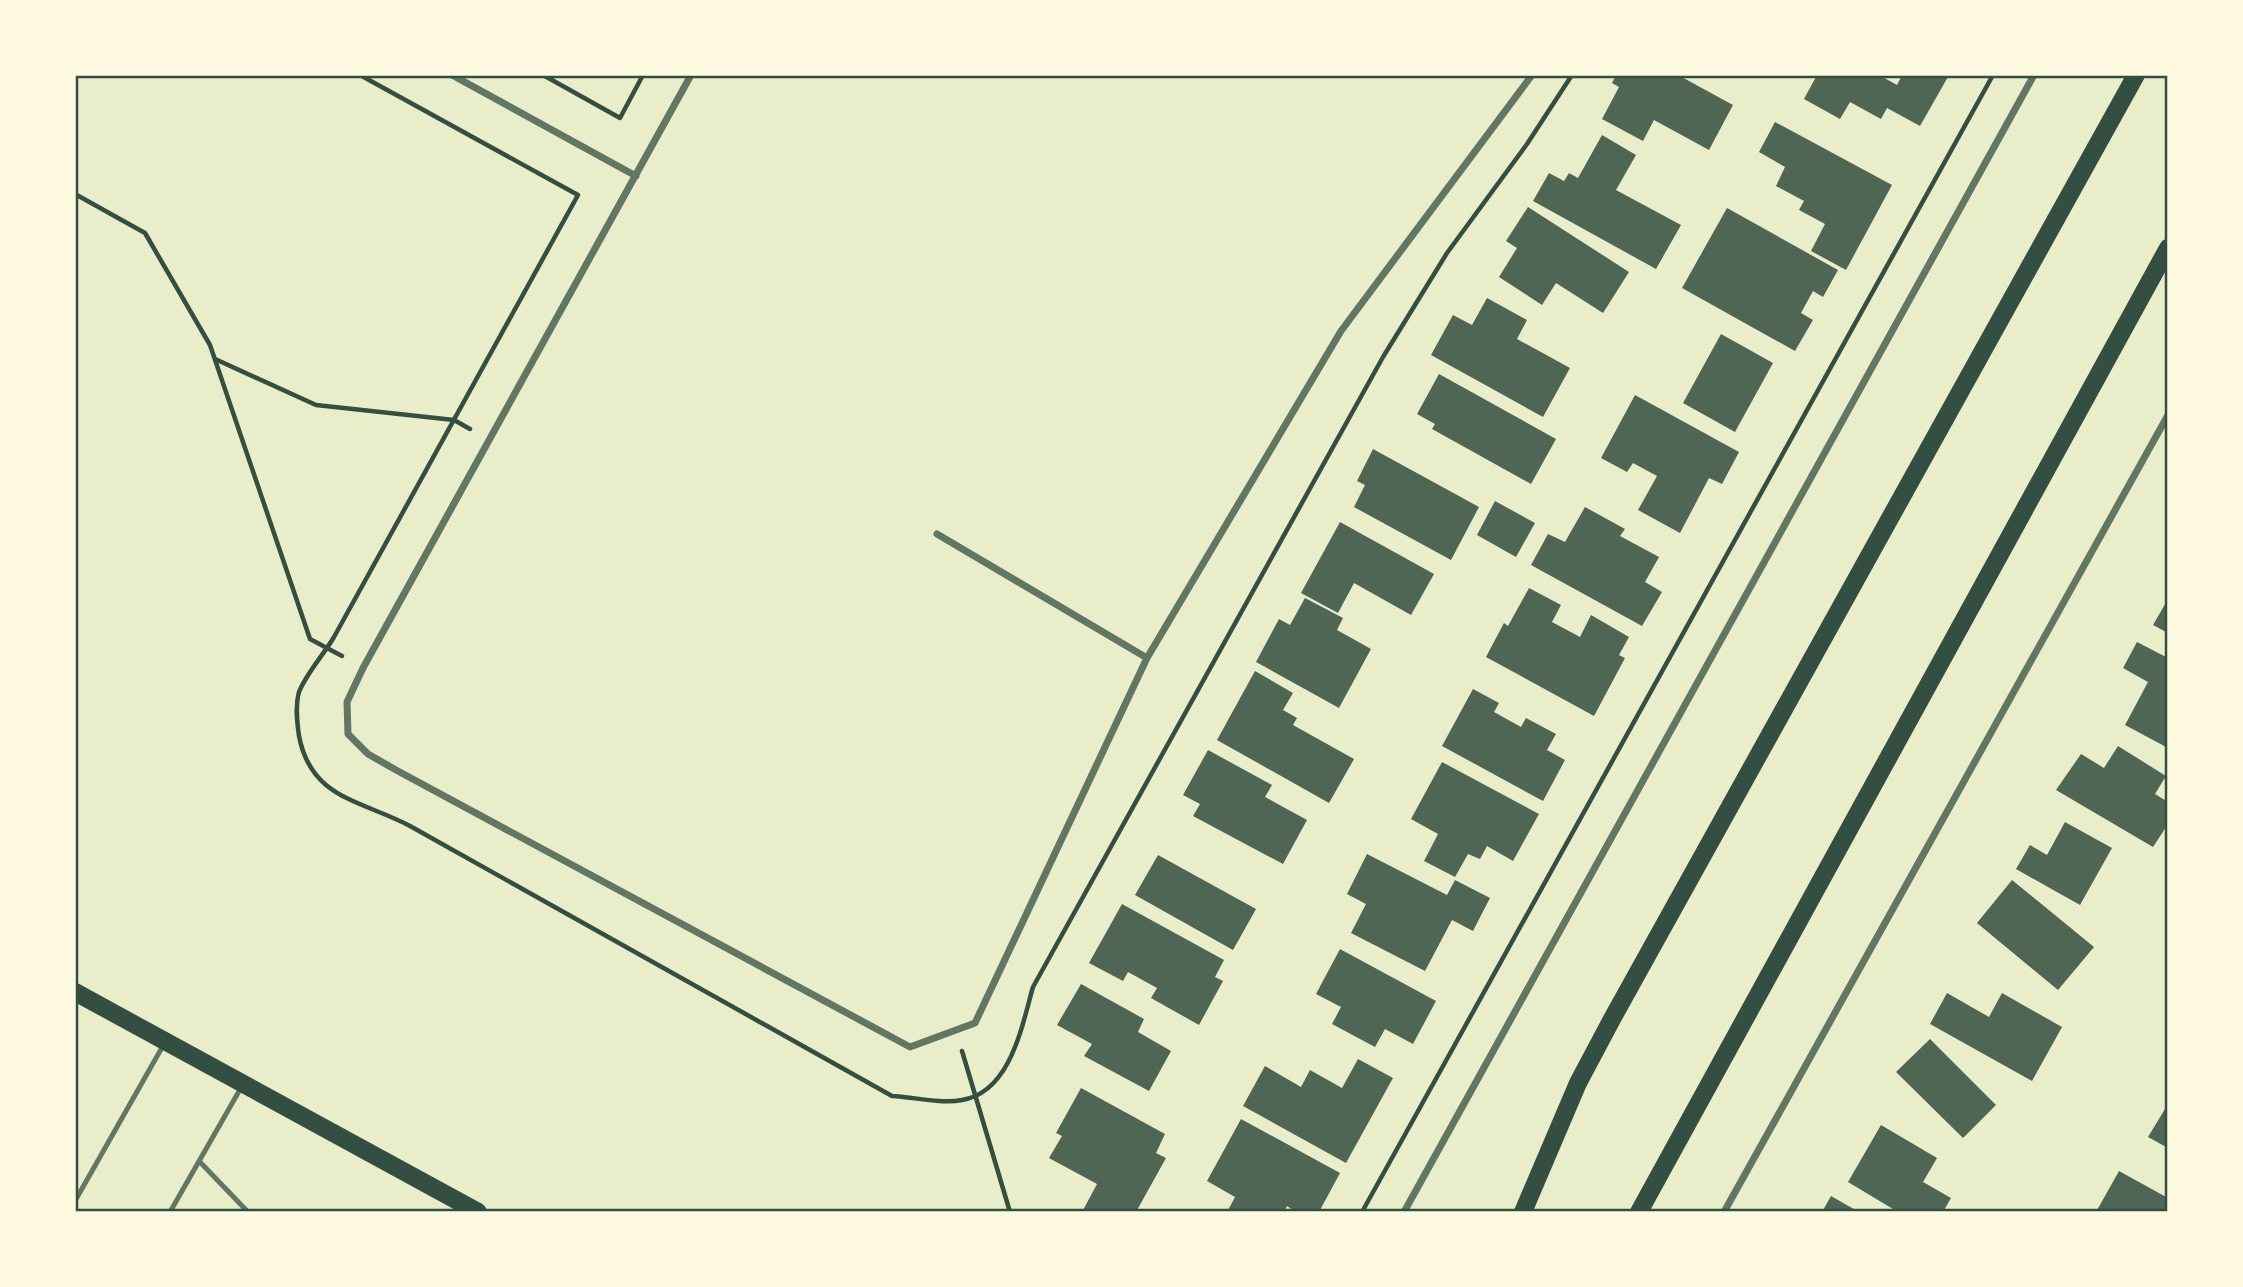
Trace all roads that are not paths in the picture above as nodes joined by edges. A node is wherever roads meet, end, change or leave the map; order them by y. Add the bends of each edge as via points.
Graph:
1 (452, 75) edge
2 (691, 75) edge
3 (1532, 75) edge
4 (2034, 75) edge
5 (2136, 75) edge
6 (636, 176) junction
7 (2168, 248) edge
8 (2168, 415) edge
9 (937, 534) dead end
10 (1147, 658) junction
11 (75, 992) edge
12 (166, 1041) junction
13 (243, 1084) junction
14 (199, 1161) junction
15 (75, 1200) edge
16 (170, 1212) edge
17 (248, 1212) edge
18 (478, 1212) edge
19 (1404, 1212) edge
20 (1523, 1212) edge
21 (1639, 1212) edge
22 (1724, 1212) edge

1 - 6 street
2 - 6 street
3 - 10 street via 1341,331
4 - 19 street
5 - 20 main road via 1612,1019 1578,1083
6 - 10 street via 347,702 348,734 368,754 910,1047 975,1023
7 - 21 main road
8 - 22 street
9 - 10 street
11 - 12 main road
12 - 13 main road
12 - 15 lane
13 - 14 lane
13 - 18 main road
14 - 16 lane
14 - 17 lane

